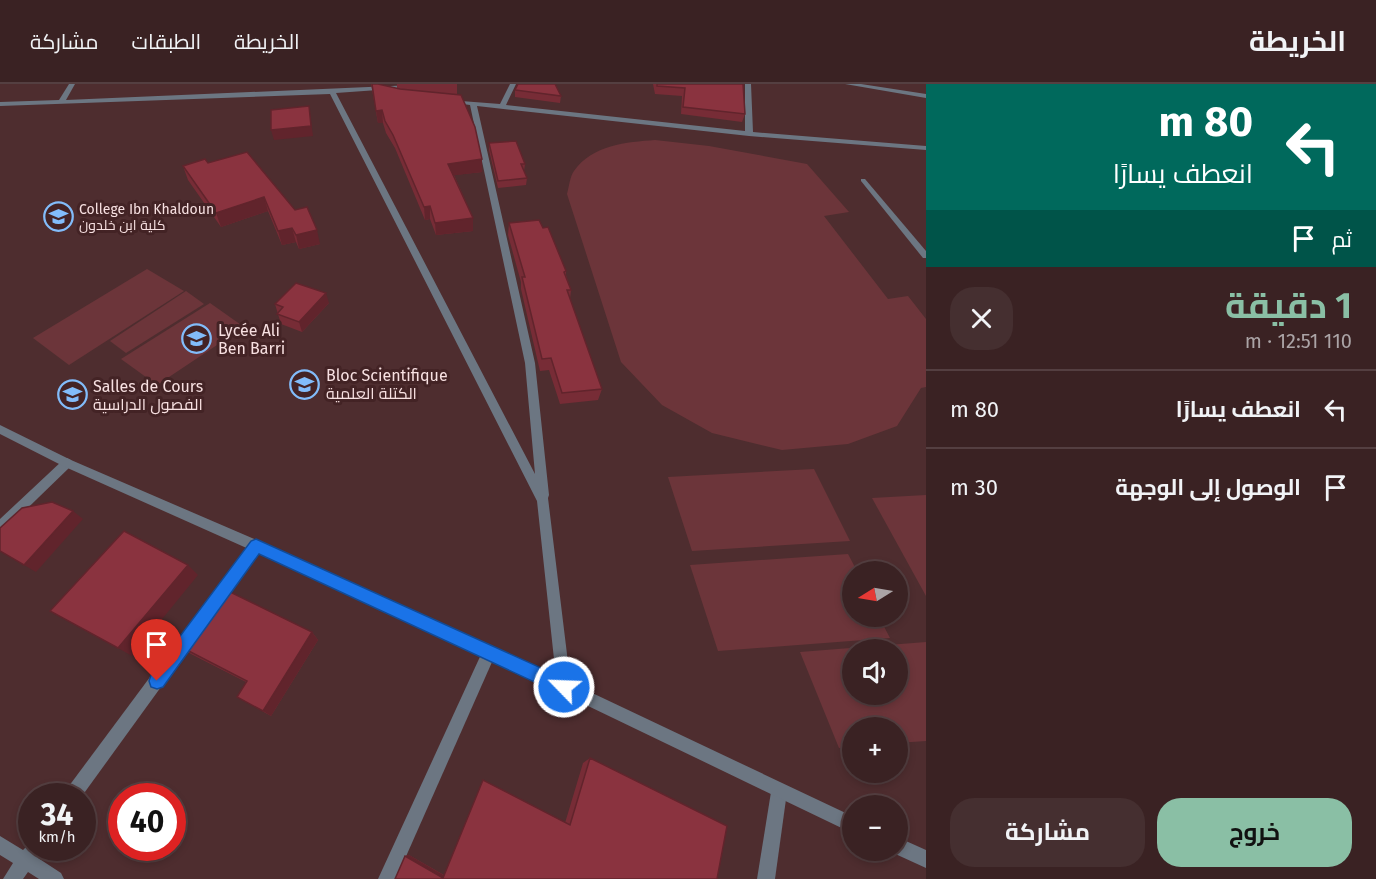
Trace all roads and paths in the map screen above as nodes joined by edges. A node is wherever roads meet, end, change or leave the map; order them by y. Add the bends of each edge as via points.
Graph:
1 (72, 84) edge
2 (434, 84) edge
3 (513, 84) edge
4 (748, 84) edge
5 (848, 84) edge
6 (332, 90) junction
7 (372, 90) junction
8 (926, 96) edge
9 (401, 97) edge
10 (439, 100) edge
11 (62, 101) junction
12 (0, 104) edge
13 (473, 104) junction
14 (502, 107) junction
15 (749, 134) junction
16 (926, 148) edge
17 (863, 180) dead end
18 (926, 256) edge
19 (0, 429) edge
20 (67, 463) junction
21 (543, 501) junction
22 (0, 527) edge
23 (256, 546) junction
24 (489, 653) junction
25 (564, 687) junction
26 (82, 783) edge
27 (779, 792) junction
28 (842, 820) edge
29 (0, 844) edge
30 (18, 849) edge
31 (908, 851) edge
32 (926, 859) edge
33 (24, 861) edge
34 (38, 861) edge
35 (12, 879) edge
36 (55, 879) edge
37 (387, 879) edge
38 (766, 879) edge

1 - 11 street
2 - 7 street
3 - 14 street
4 - 15 street
5 - 8 street
6 - 7 street
6 - 11 street
6 - 21 street
7 - 9 street
10 - 13 street
11 - 12 street
13 - 14 street
13 - 21 street via 530,363
14 - 15 street
15 - 16 street
17 - 18 lane
19 - 20 street
20 - 22 street
20 - 23 street
21 - 25 street
23 - 24 street
23 - 26 street
24 - 25 street
24 - 37 street
25 - 27 street
27 - 28 street
27 - 38 street
29 - 30 street
31 - 32 street
33 - 35 street
34 - 36 street

